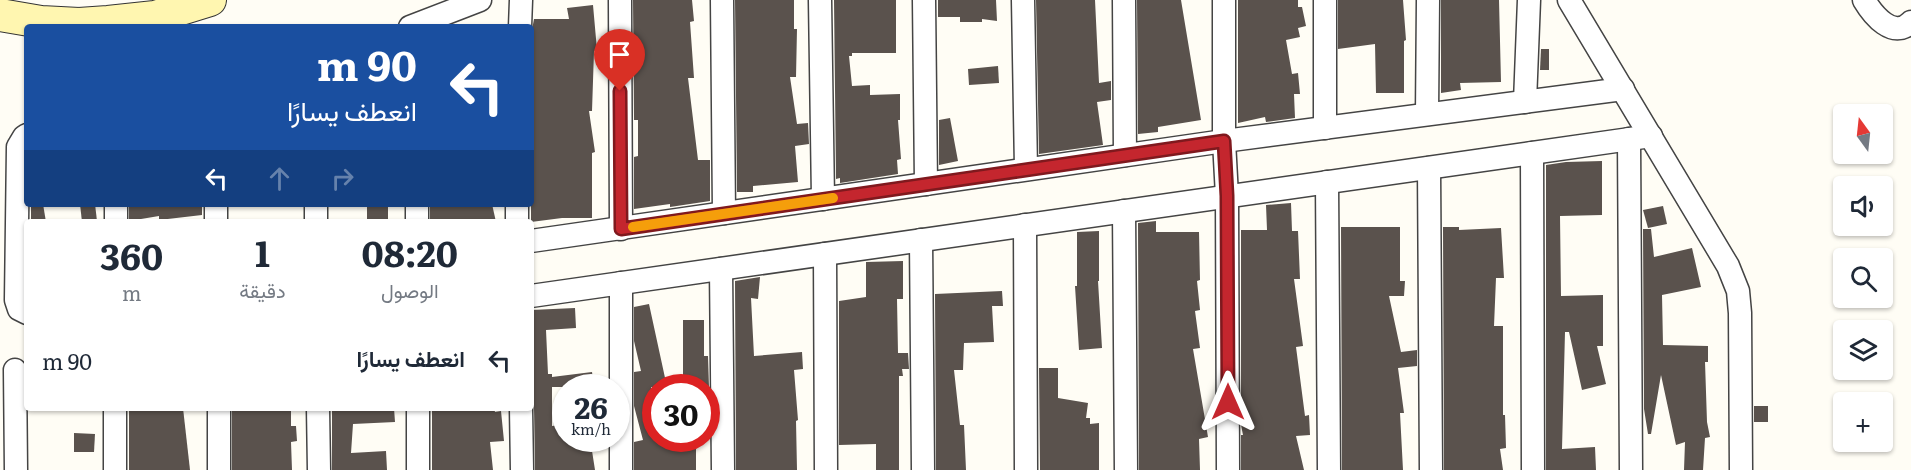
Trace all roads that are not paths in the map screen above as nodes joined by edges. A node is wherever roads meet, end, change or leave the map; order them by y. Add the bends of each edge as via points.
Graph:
1 (210, 0) edge
2 (480, 0) edge
3 (521, 0) edge
4 (620, 0) edge
5 (722, 0) edge
6 (820, 0) edge
7 (924, 0) edge
8 (1023, 0) edge
9 (1124, 0) edge
10 (1224, 0) edge
11 (1324, 0) edge
12 (1428, 0) edge
13 (1529, 0) edge
14 (1569, 0) edge
15 (1864, 0) edge
16 (0, 15) edge
17 (1911, 22) edge
18 (421, 24) edge
19 (520, 24) edge
20 (1623, 89) junction
21 (1525, 102) junction
22 (1427, 114) junction
23 (1325, 128) junction
24 (24, 137) edge
25 (1640, 137) junction
26 (1224, 141) junction
27 (1532, 153) junction
28 (1125, 155) junction
29 (1429, 168) junction
30 (1026, 169) junction
31 (1327, 182) junction
32 (926, 184) junction
33 (1227, 196) junction
34 (823, 199) junction
35 (1124, 211) junction
36 (724, 213) junction
37 (1025, 225) junction
38 (621, 229) junction
39 (921, 240) junction
40 (534, 241) edge
41 (825, 254) junction
42 (721, 269) junction
43 (621, 283) junction
44 (534, 296) edge
45 (24, 312) edge
46 (14, 370) edge
47 (115, 411) edge
48 (219, 411) edge
49 (318, 411) edge
50 (418, 411) edge
51 (521, 411) edge
52 (16, 470) edge
53 (115, 470) edge
54 (219, 470) edge
55 (319, 470) edge
56 (418, 470) edge
57 (522, 470) edge
58 (621, 470) edge
59 (723, 470) edge
60 (826, 470) edge
61 (923, 470) edge
62 (1026, 470) edge
63 (1126, 470) edge
64 (1228, 470) edge
65 (1329, 470) edge
66 (1431, 470) edge
67 (1533, 470) edge
68 (1631, 470) edge
69 (1741, 470) edge

1 - 16 main road via 155,17 108,22 41,22
2 - 18 street
3 - 19 street
4 - 38 street
5 - 36 street
6 - 34 street
7 - 32 street
8 - 30 street
9 - 28 street
10 - 26 street
11 - 23 street
12 - 22 street
13 - 21 street
14 - 20 street
15 - 17 street via 1884,25 1898,28
20 - 21 street
20 - 25 street
21 - 22 street
22 - 23 street
23 - 26 street
24 - 45 street via 18,147 16,300
25 - 27 street
25 - 68 street
25 - 69 street via 1728,266 1738,291
26 - 28 street
26 - 33 street
27 - 29 street
27 - 67 street
28 - 30 street
29 - 31 street
29 - 66 street
30 - 32 street
31 - 33 street
31 - 65 street
32 - 34 street
33 - 35 street
33 - 64 street
34 - 36 street
35 - 37 street
35 - 63 street
36 - 38 street
37 - 39 street
37 - 62 street
38 - 40 street
39 - 41 street
39 - 61 street
41 - 42 street
41 - 60 street
42 - 43 street
42 - 59 street
43 - 44 street
43 - 58 street
46 - 52 street
47 - 53 street
48 - 54 street
49 - 55 street
50 - 56 street
51 - 57 street

